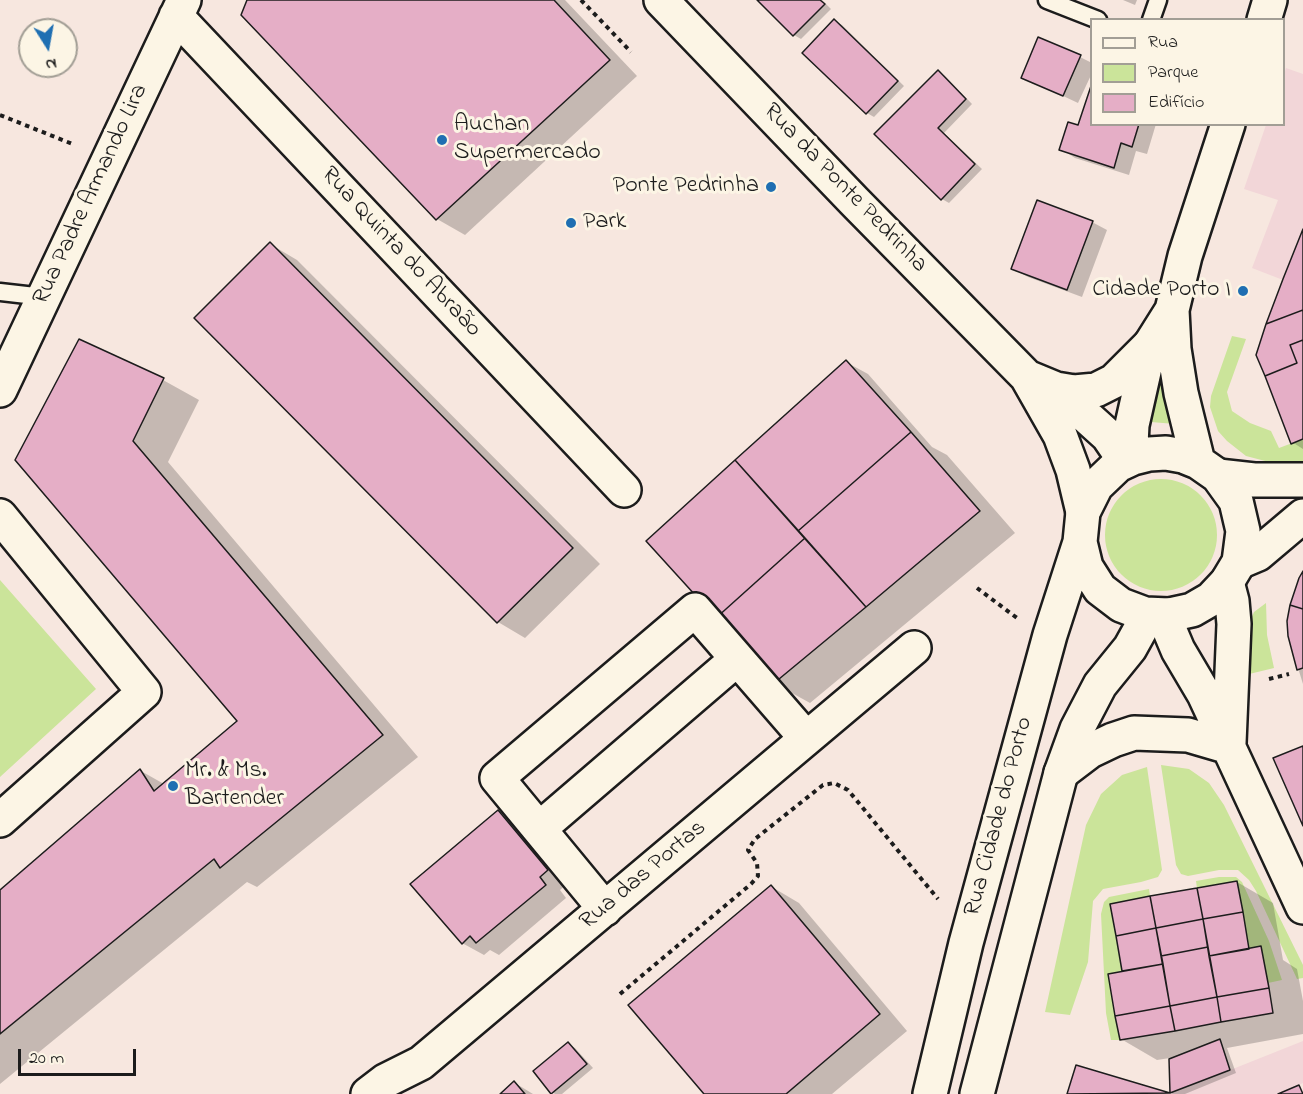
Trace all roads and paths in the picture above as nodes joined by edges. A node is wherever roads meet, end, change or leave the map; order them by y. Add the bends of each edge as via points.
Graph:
1 (581, 0) edge
2 (661, 0) edge
3 (1047, 0) edge
4 (1158, 0) edge
5 (1270, 0) edge
6 (180, 8) edge
7 (1093, 18) edge
8 (1151, 18) edge
9 (1265, 18) edge
10 (631, 52) dead end
11 (0, 115) edge
12 (1227, 126) edge
13 (50, 134) dead end
14 (0, 292) edge
15 (44, 297) junction
16 (1172, 310) junction
17 (1150, 345) junction
18 (1042, 383) junction
19 (0, 390) edge
20 (1129, 460) junction
21 (1208, 469) junction
22 (1303, 480) edge
23 (624, 489) dead end
24 (0, 516) edge
25 (1303, 516) edge
26 (1081, 527) junction
27 (1233, 572) junction
28 (977, 588) dead end
29 (1157, 615) junction
30 (1022, 622) dead end
31 (914, 648) dead end
32 (737, 658) junction
33 (1289, 674) dead end
34 (1277, 677) dead end
35 (806, 738) junction
36 (1229, 747) junction
37 (1061, 773) junction
38 (0, 820) edge
39 (539, 829) junction
40 (939, 900) dead end
41 (1303, 907) edge
42 (605, 909) junction
43 (620, 994) dead end
44 (368, 1094) edge
45 (930, 1094) edge
46 (977, 1094) edge

1 - 10 path
2 - 18 street, Rua da Ponte Pedrinha via 854,201
3 - 7 lane
4 - 8 lane
5 - 9 street
6 - 15 street, Rua Padre Armando Lira
6 - 23 street, Rua Quinta do Abraão
11 - 13 path
12 - 16 street via 1185,256
14 - 15 lane
15 - 19 street, Rua Padre Armando Lira
16 - 17 street
16 - 21 street via 1180,393
17 - 18 street via 1114,381 1096,390 1074,392
17 - 20 street via 1132,425
18 - 20 street, Rua da Ponte Pedrinha via 1108,436
18 - 26 street, Rua da Ponte Pedrinha via 1073,471
20 - 21 street via 1166,453 1183,456
20 - 26 street, Rua Cidade do Porto via 1096,486
21 - 22 street via 1254,480
21 - 27 street via 1236,501 1243,531
24 - 38 street via 144,692
25 - 27 street
26 - 29 street via 1086,567 1100,589 1121,605
26 - 45 street, Rua Cidade do Porto via 966,943
27 - 29 street via 1212,598 1192,610
27 - 36 street
28 - 30 path
29 - 36 street via 1170,631
29 - 37 street, Rua Cidade do Porto via 1140,630 1100,685 1077,729
31 - 35 street, Rua das Portas
32 - 35 street
32 - 39 street
32 - 39 street via 695,610 497,778
33 - 34 path
35 - 42 street, Rua das Portas
36 - 37 street via 1188,735 1134,733 1090,751
36 - 41 street
37 - 46 street, Rua Cidade do Porto
39 - 42 street
40 - 43 path via 848,790 834,783 823,785 755,839 748,850 757,862 758,876 751,884
42 - 44 street, Rua das Portas via 421,1063

